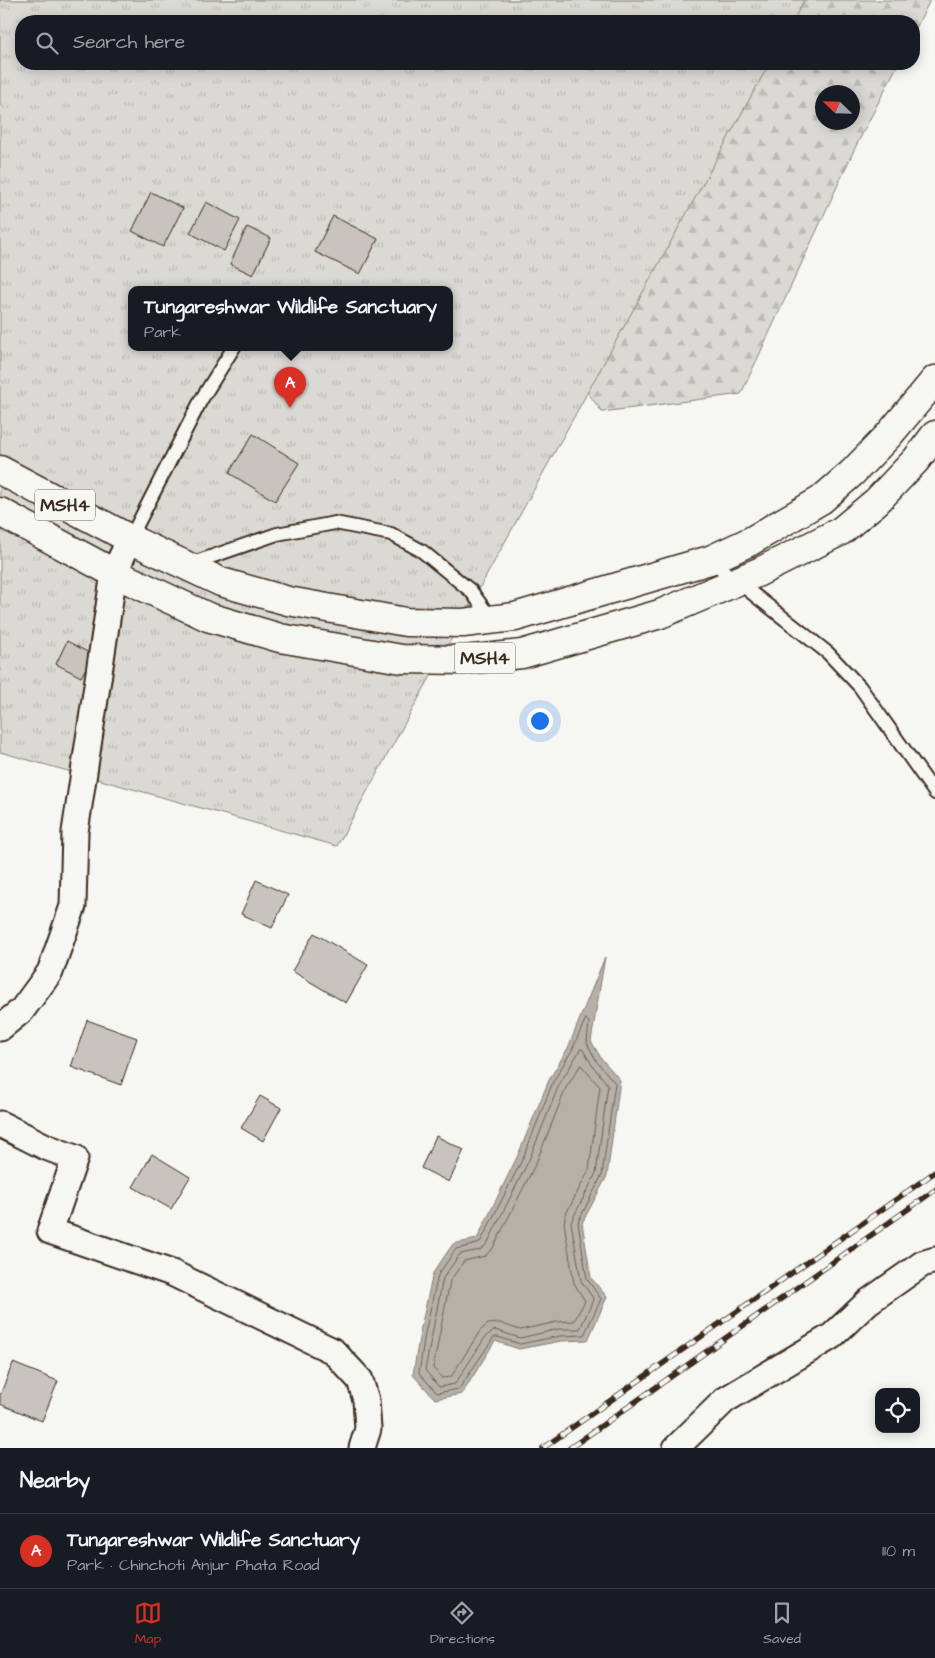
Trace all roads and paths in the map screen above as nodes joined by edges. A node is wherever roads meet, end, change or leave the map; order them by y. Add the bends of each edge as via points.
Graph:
1 (232, 351) edge
2 (935, 380) edge
3 (935, 435) edge
4 (0, 470) edge
5 (0, 512) edge
6 (130, 540) junction
7 (710, 560) junction
8 (185, 565) junction
9 (114, 573) junction
10 (737, 581) junction
11 (492, 620) junction
12 (935, 793) edge
13 (0, 1028) edge
14 (0, 1124) edge
15 (935, 1260) edge
16 (362, 1448) edge
17 (676, 1448) edge

1 - 6 lane via 201,400
2 - 7 main road, MSH4 via 888,436 821,500 751,541
3 - 10 main road, MSH4 via 884,494 841,531
4 - 6 main road, MSH4
5 - 9 main road, MSH4
6 - 8 main road, MSH4
6 - 9 street
7 - 10 lane
7 - 11 main road, MSH4 via 515,617
8 - 11 main road, MSH4 via 221,582 288,601 406,622
8 - 11 lane via 277,534 335,523 391,534 422,551 471,590
9 - 10 main road, MSH4 via 208,617 280,638 402,659 464,660 522,654 660,614
9 - 13 street via 75,832 73,906 50,972 22,1010
10 - 12 lane via 841,666 860,687
14 - 16 street via 75,1158 50,1231 172,1273 334,1351 360,1380 366,1400 368,1429
15 - 17 street via 922,1264 868,1302 832,1336 725,1400

